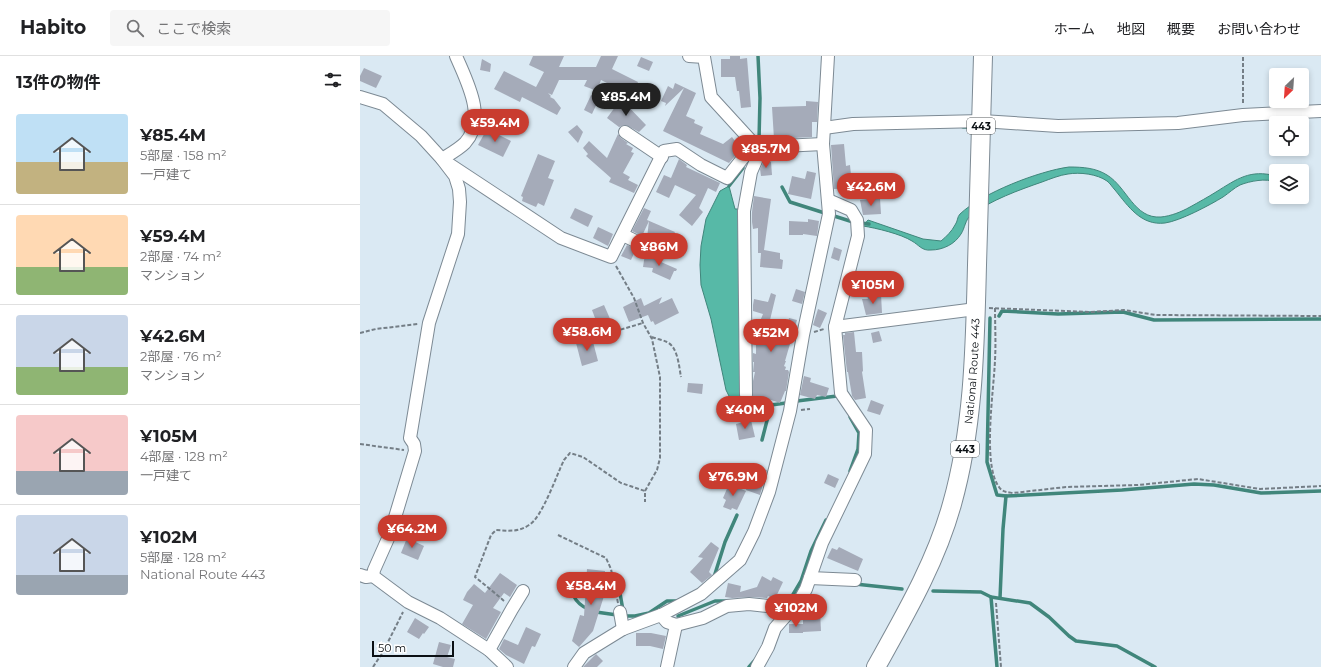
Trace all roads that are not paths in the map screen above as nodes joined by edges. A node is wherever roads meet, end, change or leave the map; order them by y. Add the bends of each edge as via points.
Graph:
1 (456, 56) edge
2 (689, 56) edge
3 (828, 56) edge
4 (983, 56) edge
5 (704, 57) edge
6 (360, 97) edge
7 (1321, 111) edge
8 (982, 121) junction
9 (824, 128) junction
10 (625, 132) dead end
11 (823, 144) junction
12 (758, 145) junction
13 (662, 157) junction
14 (442, 159) junction
15 (828, 200) junction
16 (623, 235) junction
17 (658, 252) dead end
18 (976, 309) junction
19 (835, 327) junction
20 (746, 395) dead end
21 (360, 575) edge
22 (373, 576) junction
23 (810, 578) junction
24 (855, 580) dead end
25 (523, 591) dead end
26 (789, 612) junction
27 (661, 615) junction
28 (676, 625) junction
29 (489, 650) junction
30 (507, 667) edge
31 (574, 667) edge
32 (667, 667) edge
33 (757, 667) edge
34 (876, 667) edge

1 - 14 street via 473,97 475,118 471,134 464,144
2 - 5 street
3 - 9 street
4 - 8 highway, National Route 443 / 443
5 - 12 street via 711,97
6 - 14 street via 383,104 421,136
7 - 8 street via 1243,115 1178,123 1058,126
8 - 9 street via 853,124
8 - 18 highway, National Route 443 / 443
9 - 11 street
10 - 13 street
11 - 12 street
11 - 15 street
12 - 13 street via 728,178 677,149 664,151
12 - 20 street via 744,211
13 - 16 street
14 - 16 street via 561,238 612,257
14 - 22 street via 455,176 459,189 458,234 429,322 410,438 415,451 390,534
15 - 19 street via 851,210 857,220 858,236
15 - 27 street via 829,214 803,334 790,411 769,492 754,532 740,560 713,585
16 - 17 street
18 - 19 street
18 - 34 highway, National Route 443 / 443 via 972,398 964,453 952,505 923,582
19 - 23 street via 841,393 866,430 865,454 822,543
21 - 22 street
22 - 29 street via 408,602 440,618
23 - 24 street
23 - 26 street via 796,607
25 - 29 street
26 - 28 street via 786,608 749,604 727,606 703,618
26 - 33 street via 775,628
27 - 28 street via 667,622
27 - 31 street via 621,620 584,653
28 - 32 street
29 - 30 street

